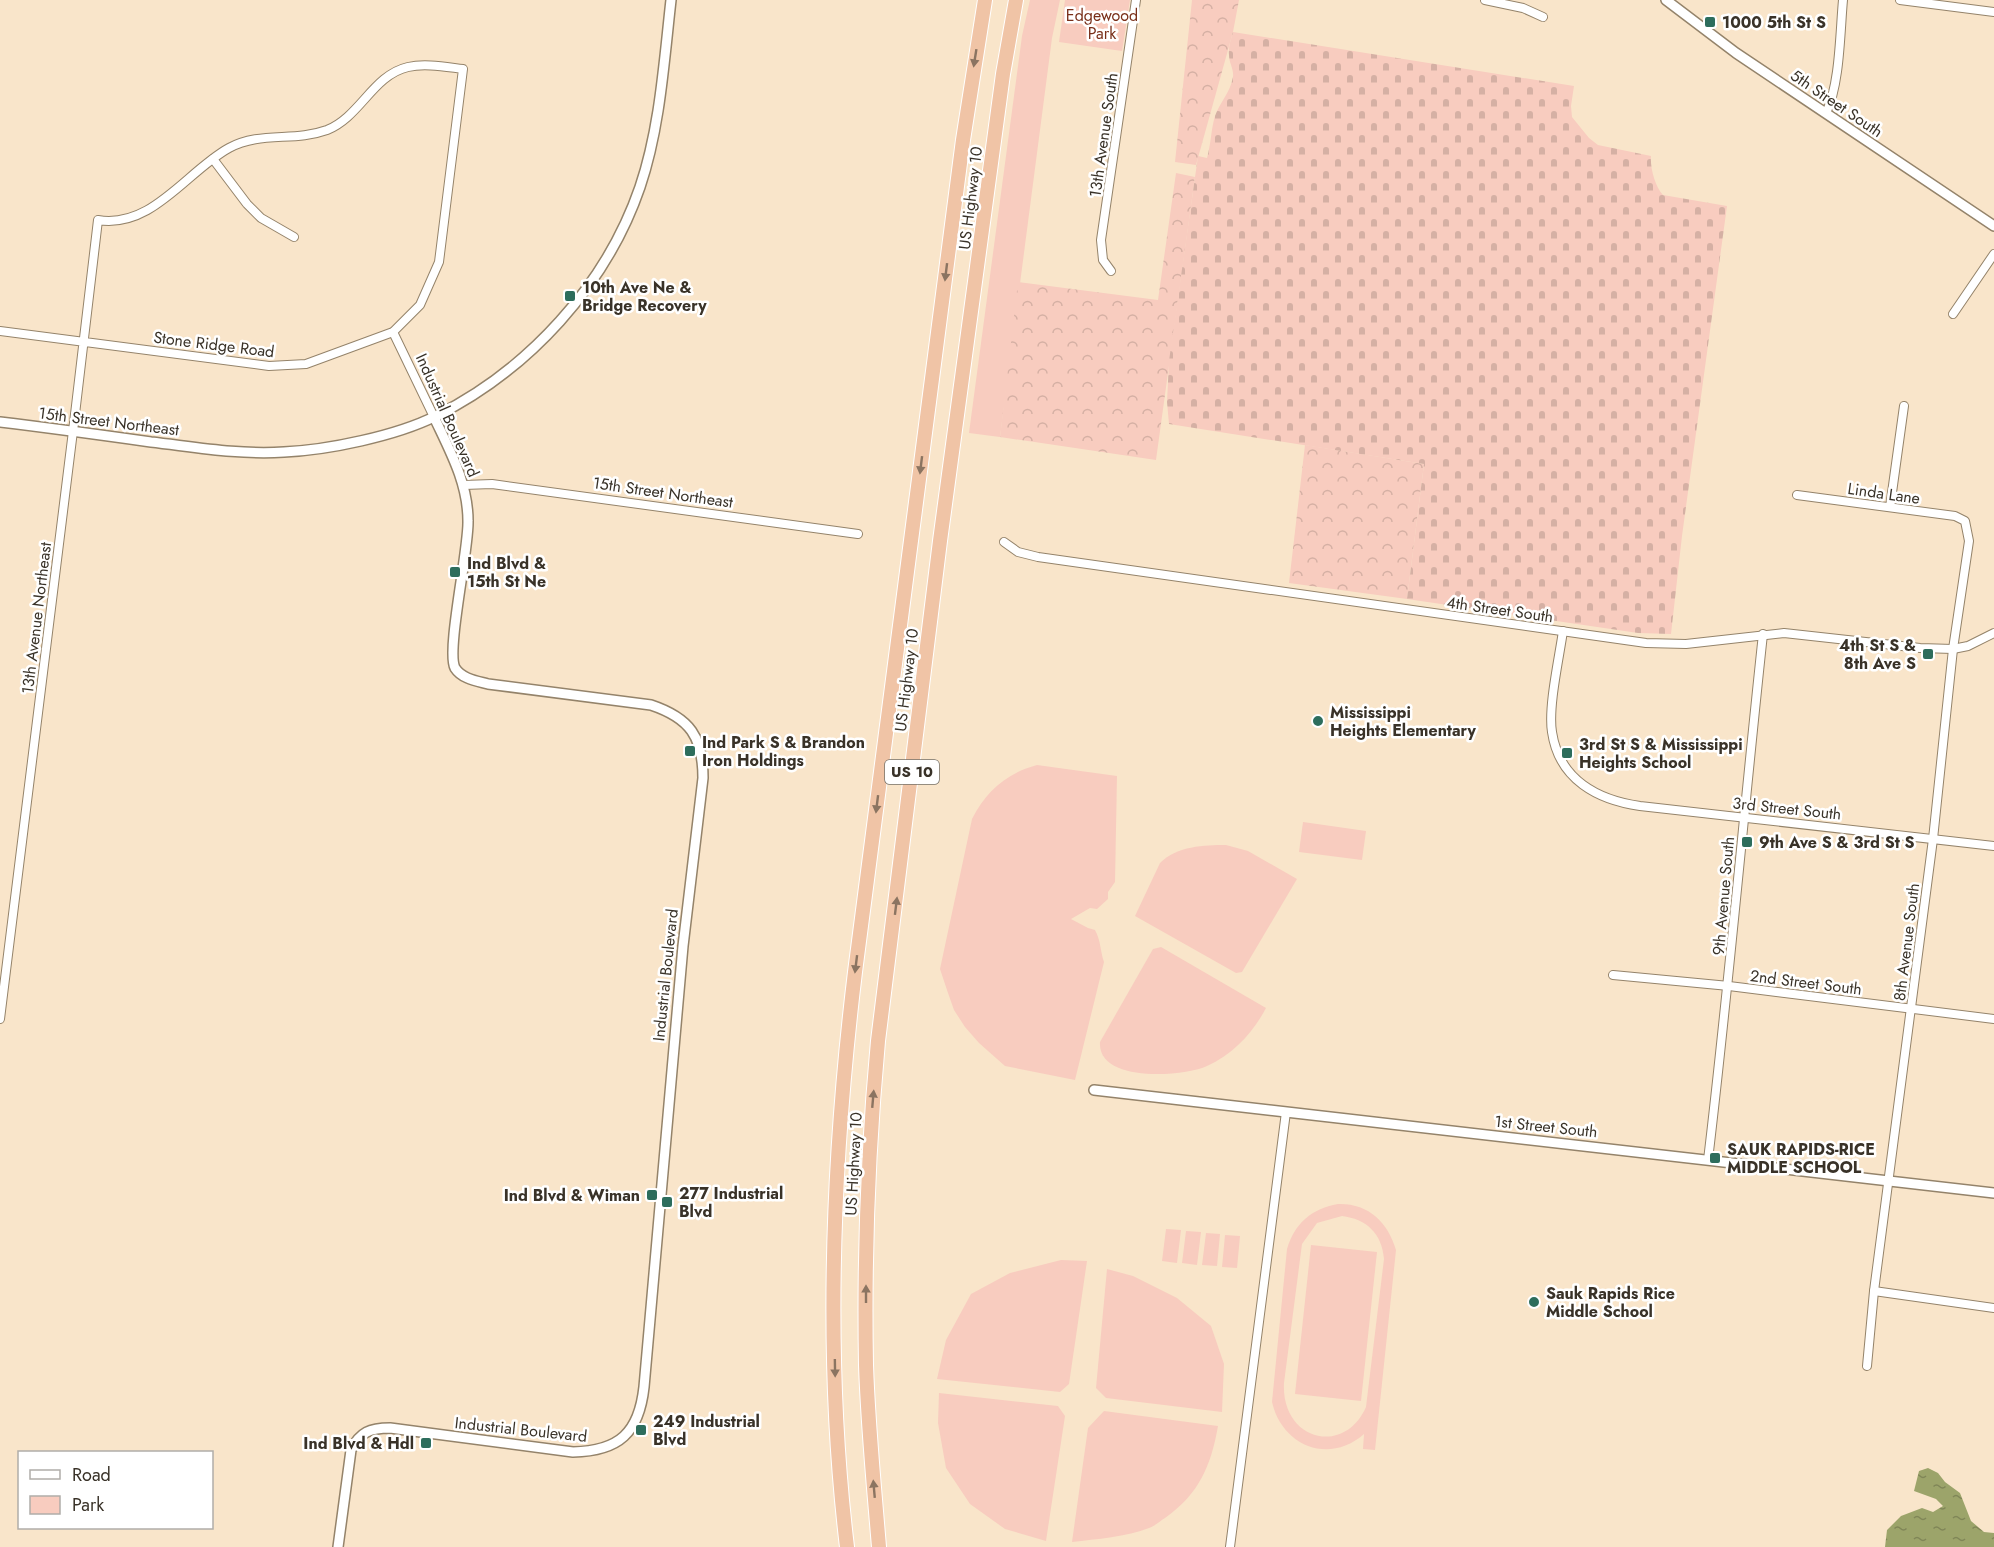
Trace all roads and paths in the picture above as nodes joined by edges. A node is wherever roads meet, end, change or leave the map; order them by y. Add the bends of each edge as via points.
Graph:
1 (671, 0) edge
2 (985, 0) edge
3 (1016, 0) edge
4 (1136, 0) edge
5 (1485, 0) edge
6 (1666, 0) edge
7 (1843, 0) edge
8 (1900, 0) edge
9 (1994, 12) edge
10 (1543, 17) dead end
11 (1826, 113) junction
12 (213, 159) junction
13 (1994, 226) edge
14 (294, 237) dead end
15 (1994, 254) edge
16 (1110, 271) dead end
17 (1953, 314) dead end
18 (0, 331) edge
19 (393, 332) junction
20 (83, 342) junction
21 (1904, 406) dead end
22 (434, 417) junction
23 (0, 422) edge
24 (73, 431) junction
25 (464, 485) junction
26 (1797, 495) dead end
27 (1890, 507) junction
28 (1965, 521) joint
29 (858, 534) dead end
30 (1004, 542) dead end
31 (1563, 632) junction
32 (1994, 633) edge
33 (1763, 634) junction
34 (1953, 649) junction
35 (1744, 817) junction
36 (1933, 838) junction
37 (1994, 846) edge
38 (1613, 975) dead end
39 (1729, 986) junction
40 (1910, 1009) junction
41 (0, 1019) edge
42 (1994, 1019) edge
43 (1094, 1090) dead end
44 (1286, 1112) junction
45 (1708, 1160) junction
46 (1889, 1180) junction
47 (1994, 1193) edge
48 (1874, 1291) junction
49 (1994, 1308) edge
50 (1867, 1366) dead end
51 (338, 1547) edge
52 (846, 1547) edge
53 (879, 1547) edge
54 (1230, 1547) edge

1 - 22 street, 15th Street Northeast via 658,106 640,188 598,272 571,309 525,356 498,379
2 -> 52 highway, US Highway 10 / US 10 via 963,140 851,1000 840,1119 834,1244 835,1348
53 -> 3 highway, US Highway 10 / US 10 via 866,1364 866,1211 872,1105 940,541
4 - 16 street, 13th Avenue South via 1101,240 1103,260
5 - 10 street via 1523,8
6 - 11 street, 5th Street South
7 - 11 street via 1834,87
8 - 9 street
11 - 13 street, 5th Street South
12 - 14 street via 261,218
12 - 19 street, Stone Ridge Road via 243,140 305,135 327,129 345,120 391,74 409,66 463,69 439,262 420,304
12 - 20 street, 13th Avenue Northeast via 151,210 112,222 98,220
15 - 17 street
18 - 20 street, Stone Ridge Road
19 - 20 street, Stone Ridge Road via 306,364 269,366
19 - 22 street, Industrial Boulevard
20 - 24 street, 13th Avenue Northeast
21 - 27 street
22 - 24 street, 15th Street Northeast via 321,448 282,452 215,450
22 - 25 street, Industrial Boulevard
23 - 24 street, 15th Street Northeast
24 - 41 street, 13th Avenue Northeast
25 - 29 street, 15th Street Northeast via 492,484
25 - 51 street, Industrial Boulevard via 468,523 453,646 455,667 462,675 488,684 651,705 682,719 700,745 703,778 681,957 643,1395 636,1420 625,1435 610,1447 592,1451 573,1452 390,1428 364,1432 351,1450
26 - 27 street, Linda Lane
27 - 28 street, Linda Lane via 1955,516
28 - 34 street, 8th Avenue South via 1969,541
30 - 31 street, 4th Street South via 1018,552 1038,557
31 - 33 street, 4th Street South via 1666,644
31 - 35 street, 3rd Street South via 1552,732 1558,755 1580,784 1599,796 1622,803
32 - 34 street, 4th Street South
33 - 34 street, 4th Street South via 1817,635
33 - 35 street, 9th Avenue South
34 - 36 street, 8th Avenue South
35 - 36 street, 3rd Street South
35 - 39 street, 9th Avenue South
36 - 37 street, 3rd Street South
36 - 40 street, 8th Avenue South
38 - 39 street, 2nd Street South
39 - 40 street, 2nd Street South
39 - 45 street, 9th Avenue South
40 - 42 street, 2nd Street South
40 - 46 street, 8th Avenue South
43 - 44 street, 1st Street South
44 - 45 street, 1st Street South
44 - 54 street
45 - 46 street, 1st Street South
46 - 47 street, 1st Street South
46 - 48 street, 8th Avenue South
48 - 49 street
48 - 50 street, 8th Avenue South

